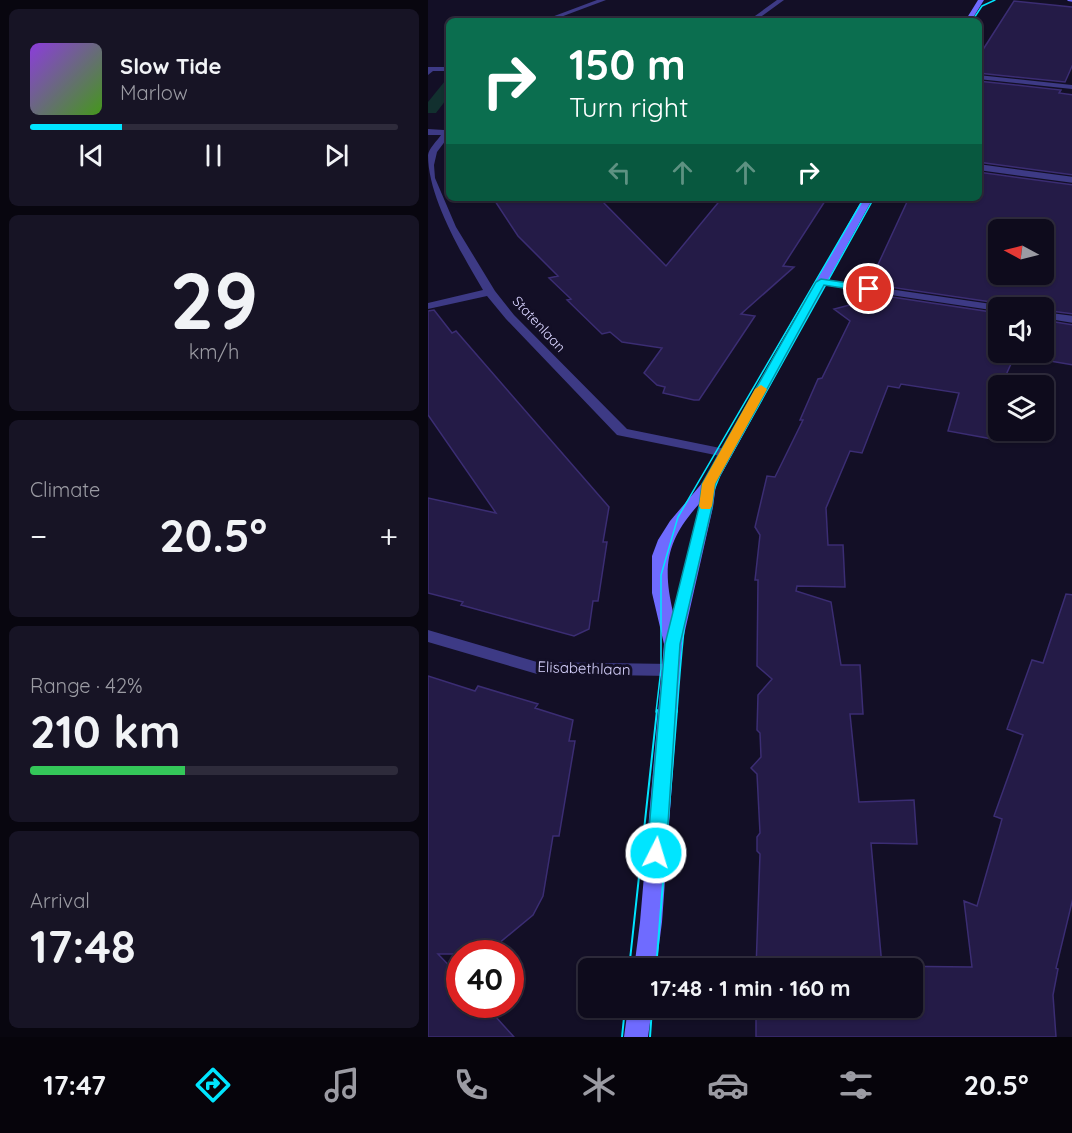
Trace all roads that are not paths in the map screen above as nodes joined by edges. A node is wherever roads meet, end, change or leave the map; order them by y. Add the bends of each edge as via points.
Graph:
1 (603, 0) edge
2 (781, 0) edge
3 (981, 0) edge
4 (552, 18) edge
5 (755, 18) edge
6 (970, 18) edge
7 (446, 69) edge
8 (429, 70) edge
9 (982, 77) edge
10 (1073, 87) edge
11 (446, 131) edge
12 (428, 132) edge
13 (446, 134) edge
14 (982, 168) edge
15 (1073, 180) edge
16 (866, 201) edge
17 (821, 282) junction
18 (490, 292) junction
19 (428, 306) edge
20 (988, 307) edge
21 (1054, 317) edge
22 (1073, 320) edge
23 (725, 453) junction
24 (709, 484) junction
25 (428, 636) edge
26 (673, 644) junction
27 (672, 670) junction
28 (646, 958) edge
29 (639, 1018) edge
30 (636, 1037) edge

1 - 4 street
2 - 5 street
3 - 6 street
7 - 8 street
9 - 10 street
11 - 12 street
13 - 18 street, Statenlaan via 433,152 430,178 451,227
14 - 15 street
16 - 17 street
17 - 20 street
17 - 23 street
18 - 19 street
18 - 23 street, Statenlaan via 622,432
21 - 22 street
23 - 24 street
24 - 26 street
24 - 26 street via 678,517 660,549 657,578
25 - 27 street, Elisabethlaan via 537,668
26 - 27 street
27 - 28 street
29 - 30 street

